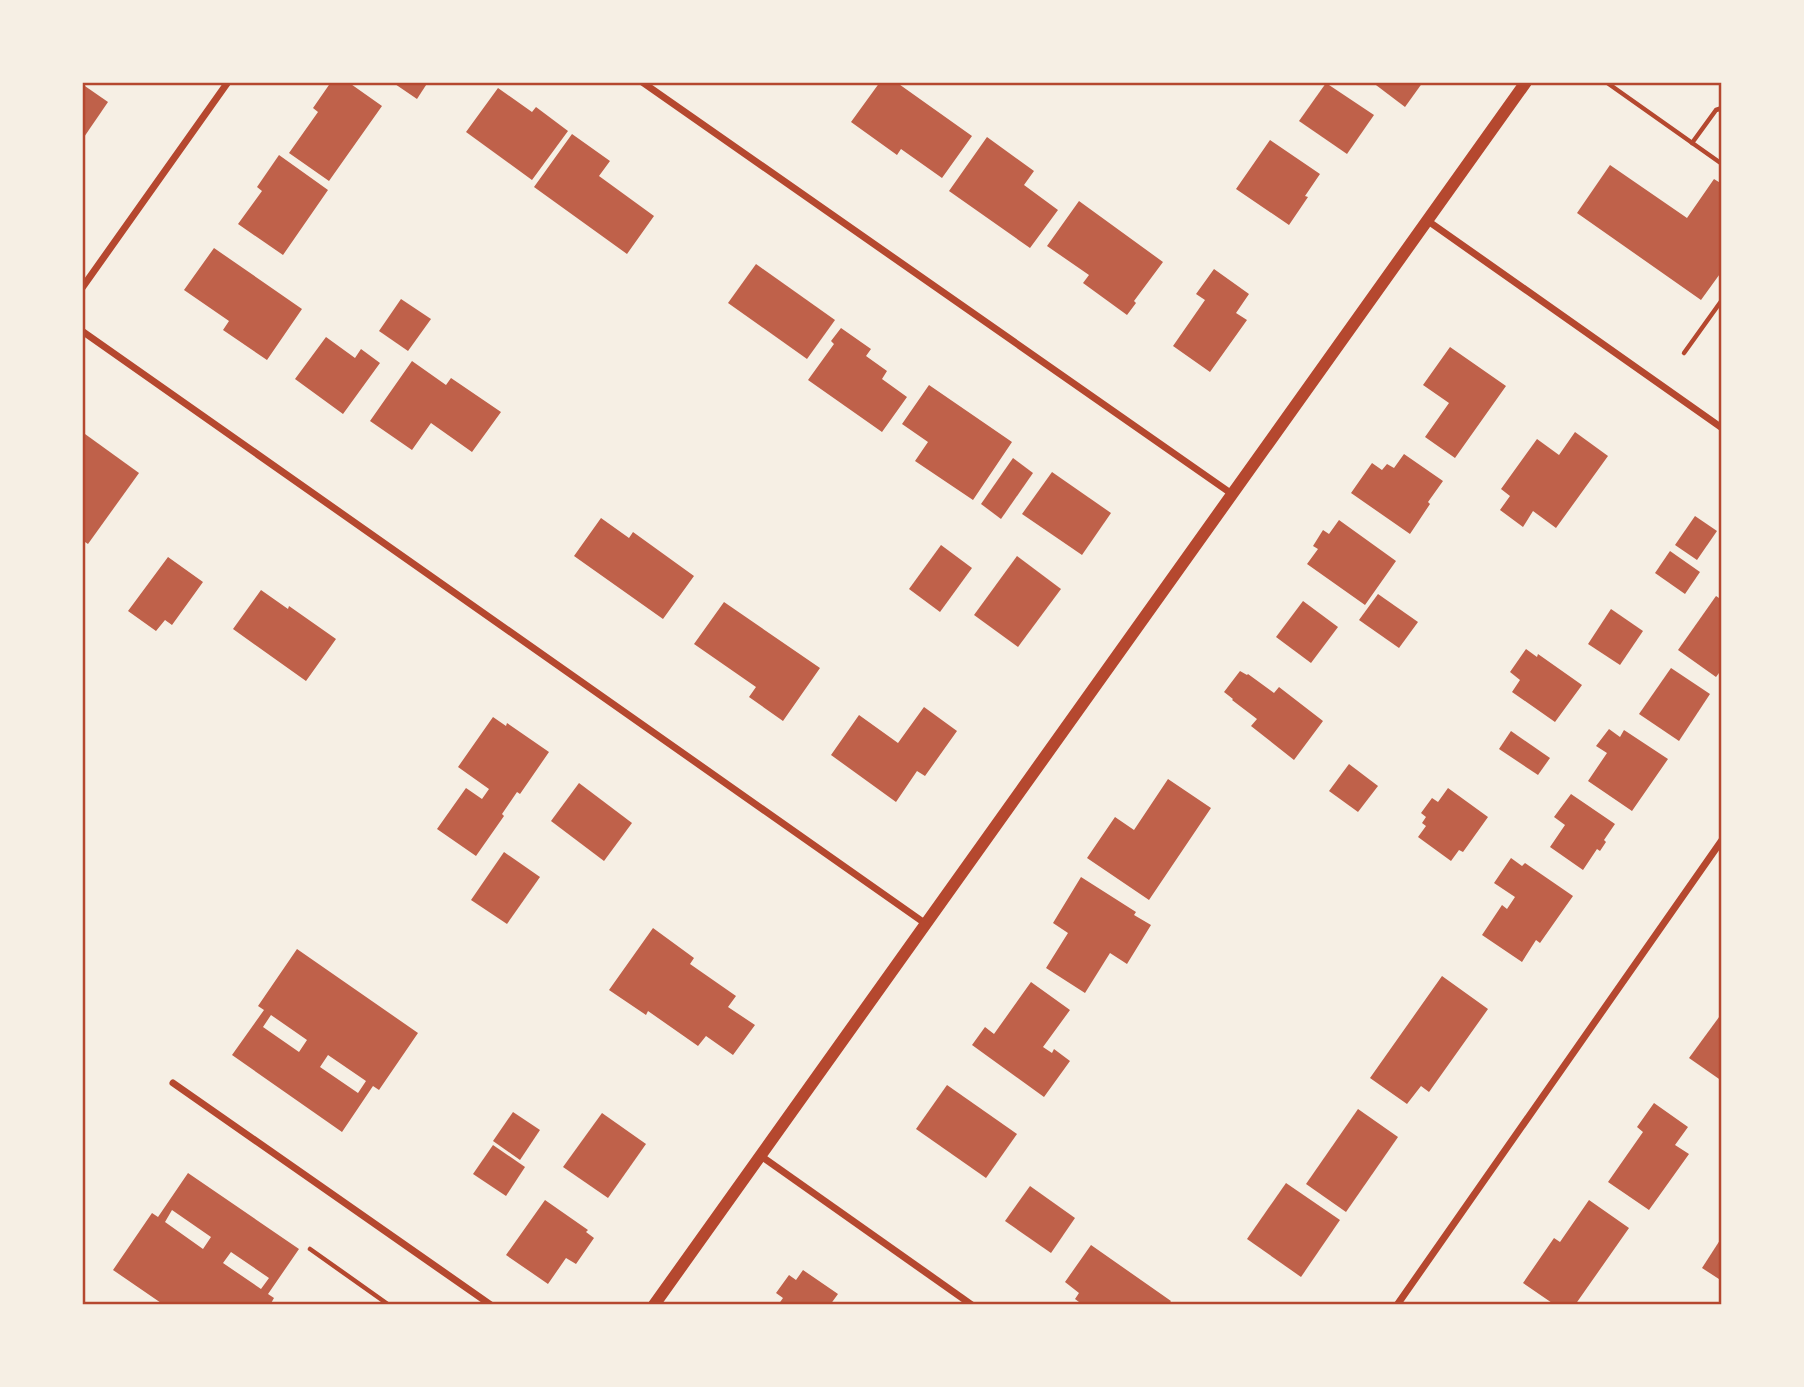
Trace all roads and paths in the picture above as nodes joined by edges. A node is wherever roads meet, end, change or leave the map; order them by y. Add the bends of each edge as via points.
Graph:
1 (228, 82) edge
2 (642, 82) edge
3 (1526, 82) edge
4 (1606, 82) edge
5 (1722, 108) edge
6 (1692, 144) junction
7 (1722, 164) edge
8 (1428, 221) junction
9 (82, 288) edge
10 (1722, 300) edge
11 (82, 331) edge
12 (1684, 353) dead end
13 (1722, 428) edge
14 (1233, 495) junction
15 (1722, 840) edge
16 (926, 923) junction
17 (173, 1083) dead end
18 (761, 1156) junction
19 (310, 1249) dead end
20 (389, 1305) edge
21 (491, 1305) edge
22 (654, 1305) edge
23 (972, 1305) edge
24 (1397, 1305) edge

1 - 9 street
2 - 14 street
3 - 8 street
4 - 6 path
5 - 6 path
6 - 7 path
8 - 13 street
8 - 14 street
10 - 12 path
11 - 16 street
14 - 16 street
15 - 24 street
16 - 18 street
17 - 21 street
18 - 22 street
18 - 23 street
19 - 20 path

